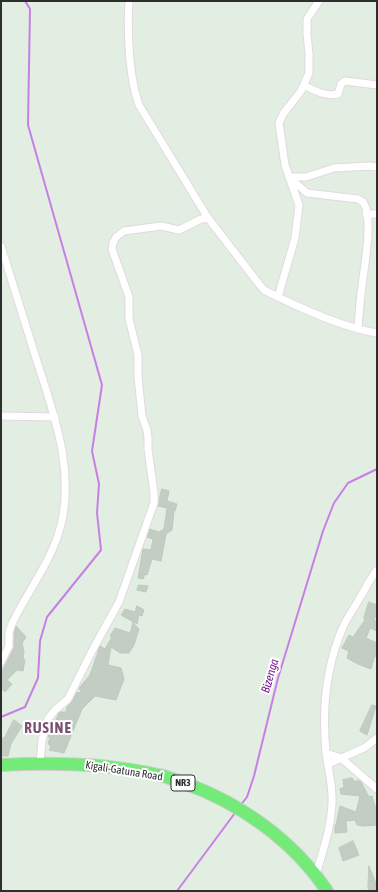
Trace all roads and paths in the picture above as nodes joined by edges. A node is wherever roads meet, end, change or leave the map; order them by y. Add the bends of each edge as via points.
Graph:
1 (129, 1) edge
2 (319, 1) edge
3 (304, 85) junction
4 (377, 85) edge
5 (377, 167) edge
6 (289, 177) junction
7 (366, 214) junction
8 (377, 214) edge
9 (208, 218) junction
10 (1, 246) edge
11 (278, 297) junction
12 (358, 329) junction
13 (377, 333) edge
14 (1, 416) edge
15 (55, 417) junction
16 (377, 570) edge
17 (1, 662) edge
18 (377, 738) edge
19 (326, 753) junction
20 (341, 758) junction
21 (40, 763) junction
22 (328, 764) junction
23 (1, 765) edge
24 (377, 789) edge
25 (316, 874) junction
26 (327, 891) edge

1 - 9 street via 130,47 136,99
2 - 3 street via 307,19 309,73
3 - 4 street via 312,90 332,95 338,94 341,84 345,81
3 - 6 street via 280,123
5 - 6 street via 334,168 306,177
6 - 7 street via 307,193 358,199 363,202
6 - 11 street via 299,205 295,238
7 - 8 street
7 - 12 street via 367,249
9 - 11 street via 264,290
9 - 21 street via 179,230 161,226 124,231 113,243 112,249 130,297 129,320 138,355 142,416 147,430 154,503 116,608 68,699 48,719 42,740
10 - 15 street
11 - 12 street
12 - 13 street
14 - 15 street
15 - 17 street via 65,466 64,504 60,527 41,573 11,626 9,646
16 - 19 street via 343,627 334,654 325,693
18 - 20 street via 364,748
19 - 20 street
19 - 22 street
20 - 22 street
20 - 24 street
21 - 23 highway, Kigali-Gatuna Road / NR3
21 - 25 highway, Kigali-Gatuna Road / NR3 via 94,765 159,775 194,787 220,798 274,833
22 - 25 street via 332,790 331,816
25 - 26 highway, Kigali-Gatuna Road / NR3

